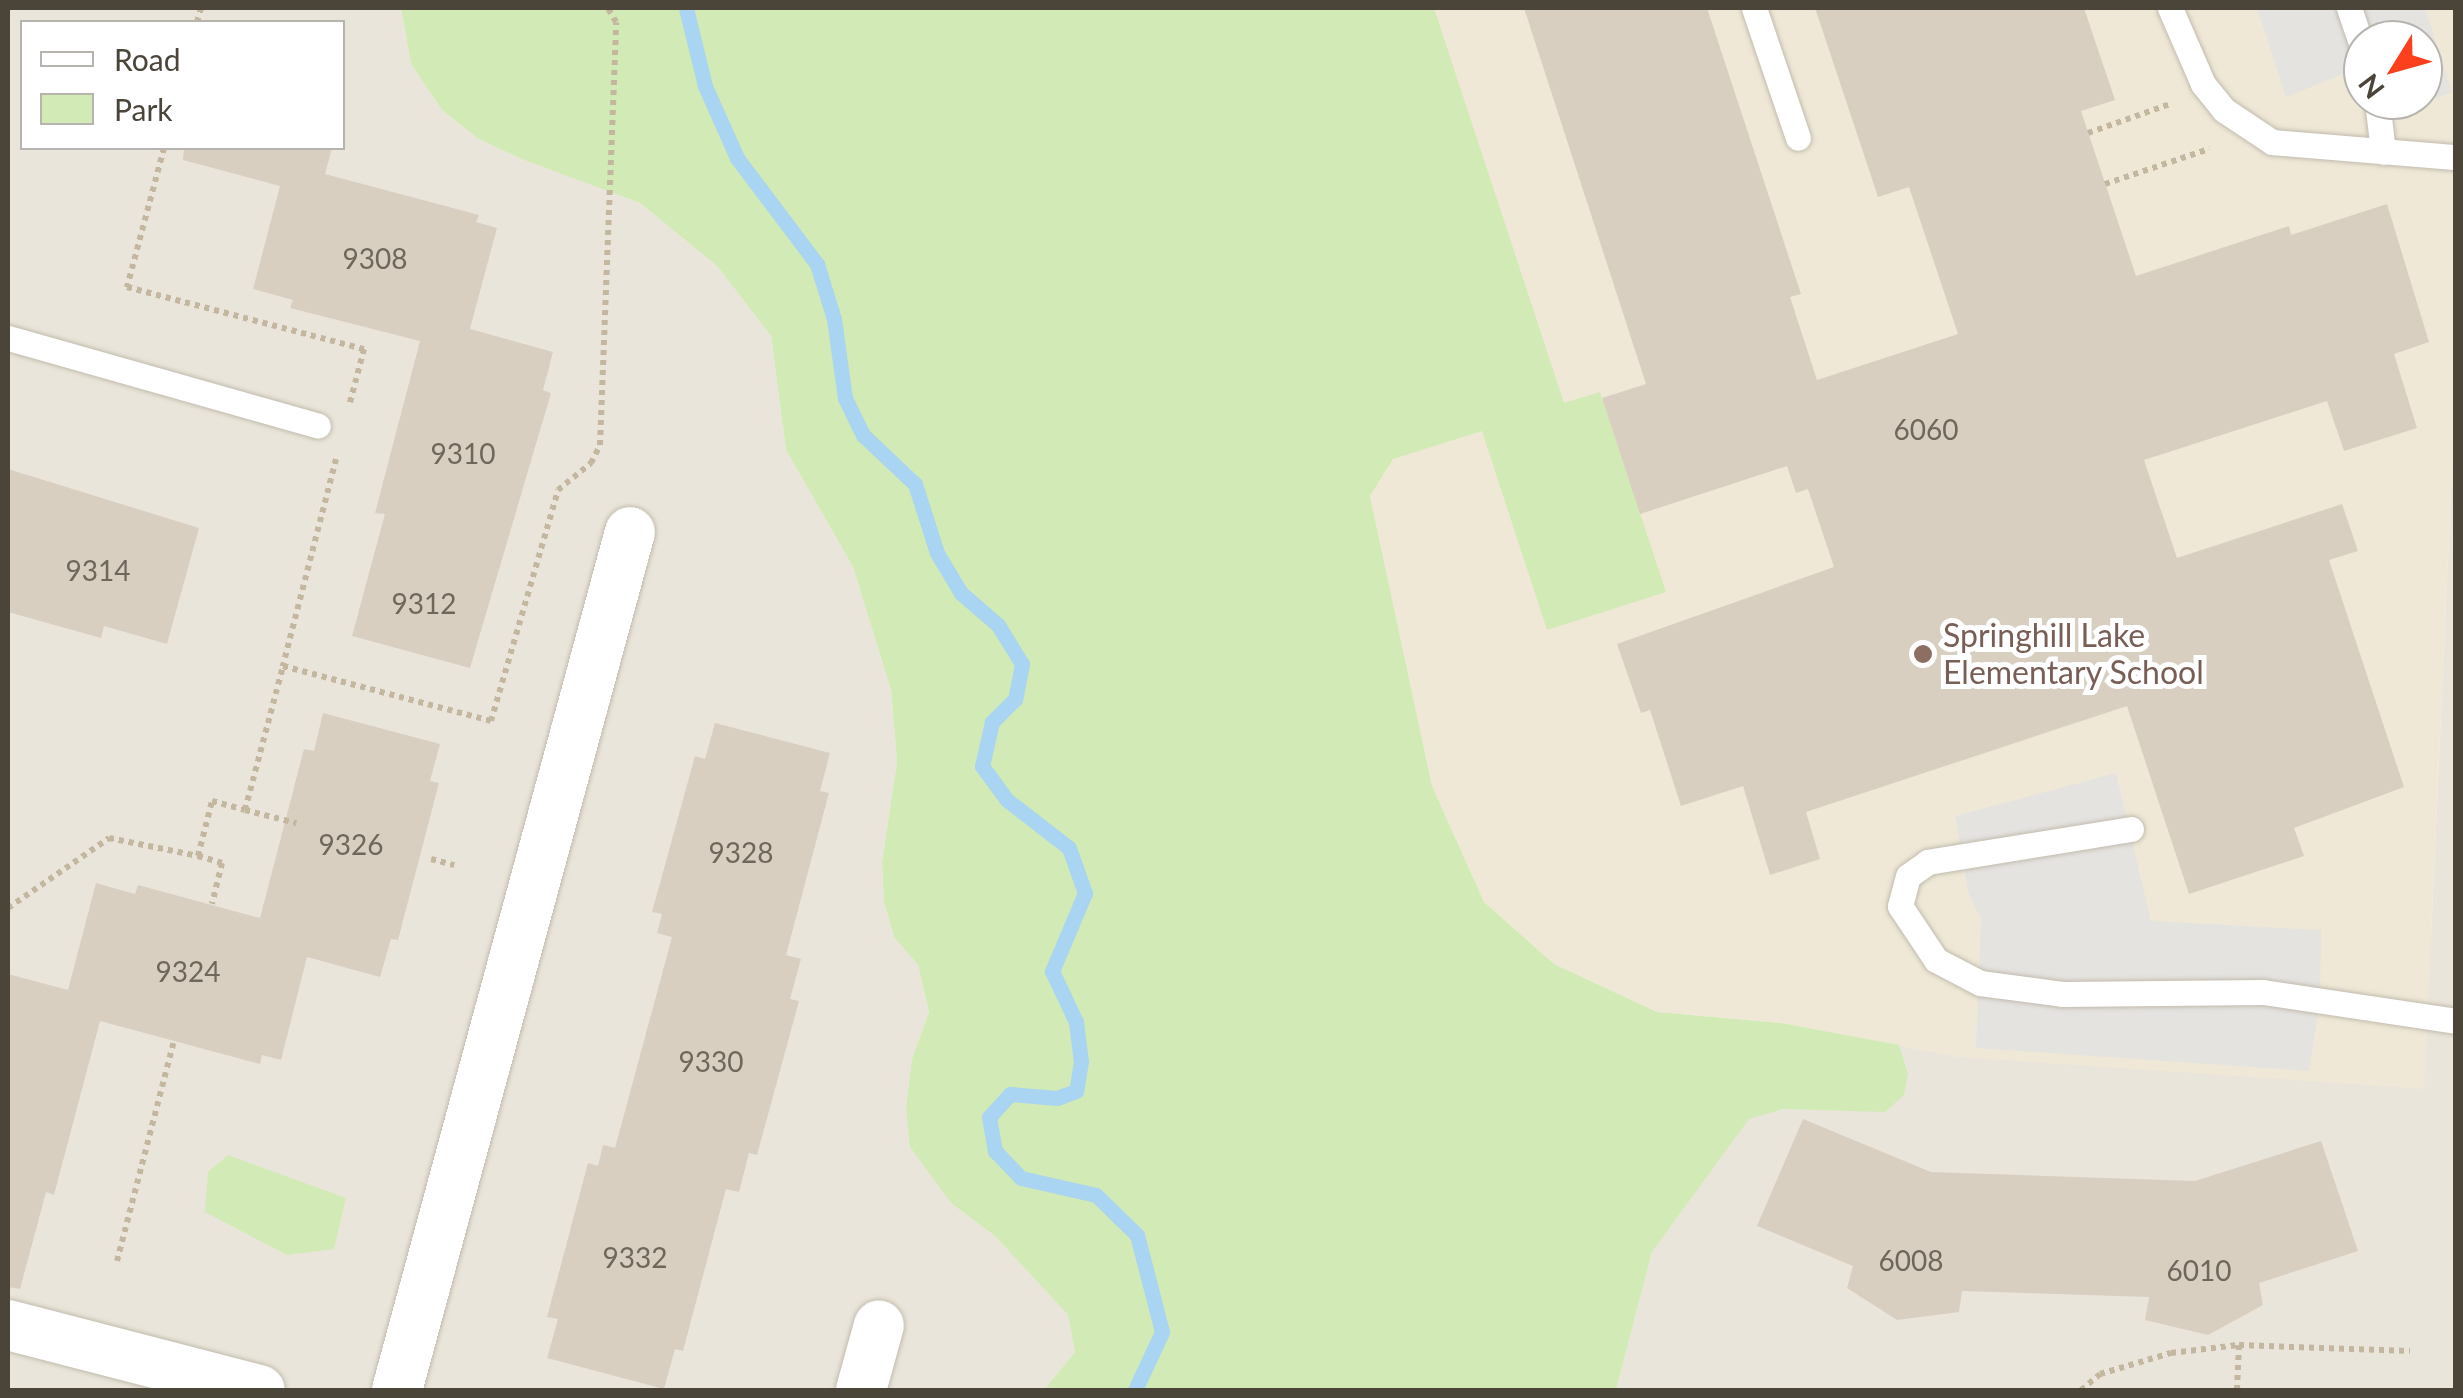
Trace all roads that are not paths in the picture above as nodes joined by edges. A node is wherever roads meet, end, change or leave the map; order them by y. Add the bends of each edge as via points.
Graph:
1 (1754, 8) edge
2 (2170, 8) edge
3 (2378, 120) edge
4 (1798, 138) dead end
5 (2382, 152) junction
6 (2456, 156) edge
7 (8, 338) edge
8 (330, 428) road end
9 (630, 532) dead end
10 (2131, 829) dead end
11 (2456, 1021) edge
12 (8, 1325) edge
13 (879, 1325) dead end
14 (260, 1390) edge
15 (397, 1390) edge
16 (860, 1390) edge

1 - 4 lane
2 - 5 lane via 2203,84 2246,128 2294,148
3 - 5 lane
5 - 6 lane
7 - 8 lane
9 - 15 street
10 - 11 lane via 1928,862 1908,876 1900,906 1936,960 1980,983 2062,994 2263,992
12 - 14 street
13 - 16 street

